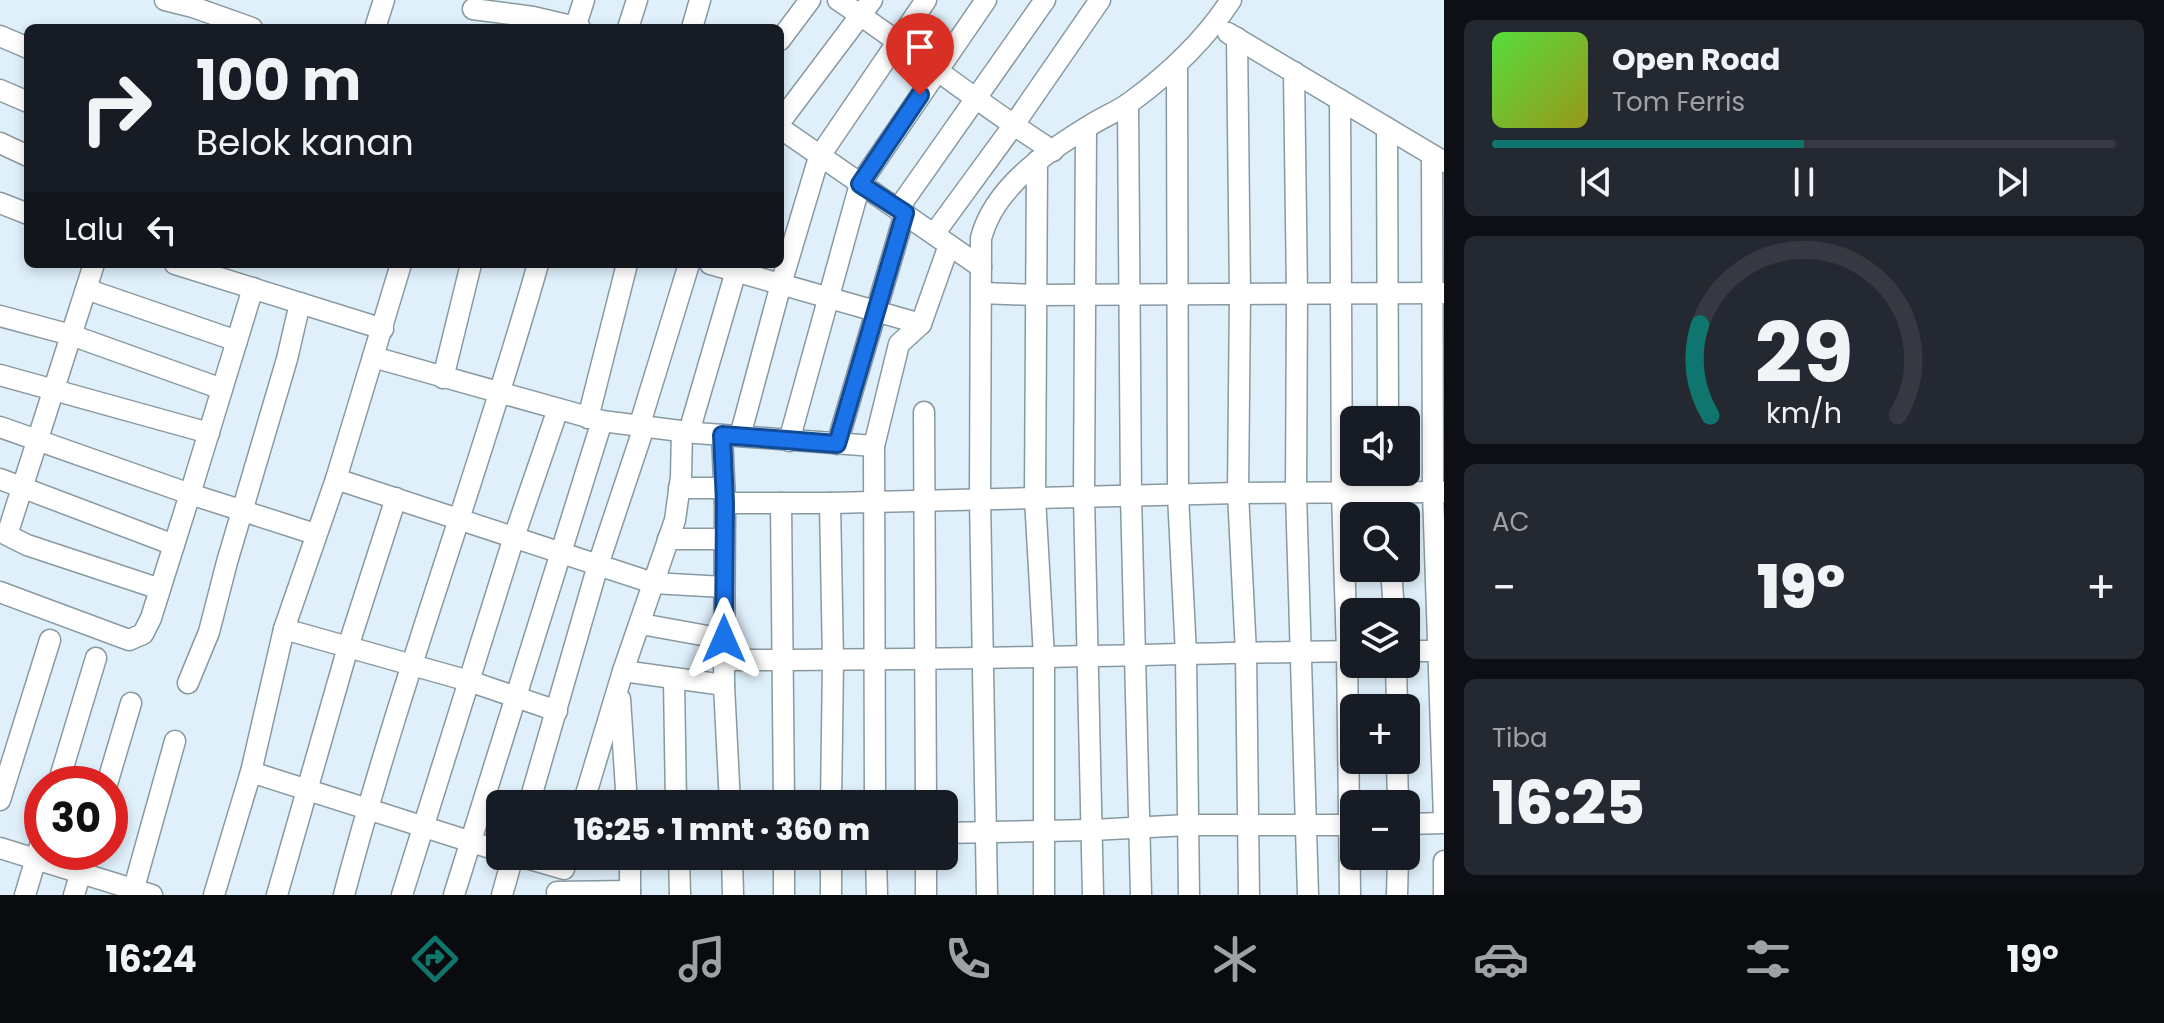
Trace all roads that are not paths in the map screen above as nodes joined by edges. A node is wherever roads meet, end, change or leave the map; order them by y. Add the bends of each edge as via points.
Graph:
1 (165, 0) edge
2 (584, 0) edge
3 (637, 0) edge
4 (700, 0) edge
5 (810, 0) edge
6 (838, 0) edge
7 (926, 0) edge
8 (986, 0) edge
9 (1045, 0) edge
10 (1100, 0) edge
11 (379, 1) edge
12 (1227, 2) edge
13 (866, 8) edge
14 (472, 12) edge
15 (533, 15) edge
16 (212, 21) edge
17 (376, 24) edge
18 (563, 24) edge
19 (578, 24) edge
20 (629, 24) edge
21 (693, 24) edge
22 (1214, 25) junction
23 (784, 35) edge
24 (0, 36) edge
25 (1237, 38) junction
26 (898, 40) junction
27 (24, 46) edge
28 (1177, 64) junction
29 (938, 70) junction
30 (1294, 72) junction
31 (0, 90) edge
32 (976, 99) junction
33 (24, 100) edge
34 (1340, 100) junction
35 (1128, 104) junction
36 (784, 117) edge
37 (1013, 126) junction
38 (1086, 128) junction
39 (1387, 128) junction
40 (784, 131) edge
41 (0, 143) edge
42 (24, 154) edge
43 (1045, 156) junction
44 (819, 157) junction
45 (1438, 159) edge
46 (860, 184) junction
47 (0, 203) edge
48 (901, 211) junction
49 (24, 212) edge
50 (942, 240) junction
51 (981, 267) junction
52 (93, 268) edge
53 (188, 268) edge
54 (400, 268) edge
55 (470, 268) edge
56 (537, 268) edge
57 (626, 268) edge
58 (688, 268) edge
59 (737, 268) edge
60 (740, 268) edge
61 (781, 284) junction
62 (253, 288) junction
63 (86, 289) junction
64 (981, 293) junction
65 (1343, 293) junction
66 (1389, 293) junction
67 (1439, 293) edge
68 (1178, 294) junction
69 (1240, 294) junction
70 (1297, 294) junction
71 (1035, 295) junction
72 (1085, 295) junction
73 (1131, 295) junction
74 (827, 297) junction
75 (300, 303) junction
76 (875, 310) junction
77 (0, 316) edge
78 (921, 324) junction
79 (383, 329) junction
80 (71, 335) junction
81 (237, 341) junction
82 (373, 357) junction
83 (0, 375) edge
84 (443, 378) junction
85 (222, 389) junction
86 (54, 390) junction
87 (502, 392) junction
88 (1388, 406) edge
89 (558, 409) junction
90 (924, 412) dead end
91 (595, 420) junction
92 (0, 427) edge
93 (641, 427) junction
94 (686, 432) junction
95 (209, 433) junction
96 (731, 435) junction
97 (38, 439) junction
98 (789, 441) junction
99 (837, 444) junction
100 (874, 446) junction
101 (0, 479) edge
102 (336, 479) junction
103 (1371, 486) edge
104 (1408, 486) edge
105 (23, 487) junction
106 (679, 488) junction
107 (1439, 492) edge
108 (1238, 493) junction
109 (1296, 493) junction
110 (1342, 493) junction
111 (190, 494) junction
112 (724, 495) junction
113 (1178, 495) junction
114 (1131, 496) junction
115 (1084, 497) junction
116 (396, 498) junction
117 (1035, 498) junction
118 (980, 499) junction
119 (876, 501) junction
120 (925, 501) junction
121 (781, 503) junction
122 (830, 503) junction
123 (242, 511) junction
124 (458, 518) junction
125 (3, 534) edge
126 (315, 534) junction
127 (514, 537) junction
128 (668, 539) junction
129 (724, 539) junction
130 (174, 545) junction
131 (562, 553) junction
132 (0, 556) edge
133 (598, 565) junction
134 (653, 583) junction
135 (724, 587) junction
136 (160, 589) junction
137 (0, 592) edge
138 (1348, 598) edge
139 (641, 624) junction
140 (284, 629) junction
141 (50, 640) dead end
142 (348, 647) junction
143 (724, 649) junction
144 (1340, 651) edge
145 (1420, 651) edge
146 (1441, 651) edge
147 (1302, 652) junction
148 (1246, 653) junction
149 (1087, 654) junction
150 (1186, 654) junction
151 (1137, 655) junction
152 (985, 657) junction
153 (1044, 657) junction
154 (96, 658) dead end
155 (782, 660) junction
156 (925, 660) junction
157 (833, 661) junction
158 (873, 661) junction
159 (411, 666) junction
160 (1351, 678) edge
161 (621, 679) junction
162 (674, 680) junction
163 (469, 681) junction
164 (188, 683) dead end
165 (724, 685) junction
166 (517, 696) junction
167 (131, 703) dead end
168 (557, 711) junction
169 (175, 741) dead end
170 (63, 766) edge
171 (112, 766) edge
172 (251, 772) junction
173 (306, 790) junction
174 (533, 790) edge
175 (587, 790) edge
176 (626, 790) edge
177 (676, 790) edge
178 (729, 790) edge
179 (784, 790) edge
180 (831, 790) edge
181 (875, 790) edge
182 (926, 790) edge
183 (1352, 790) edge
184 (0, 800) edge
185 (366, 810) junction
186 (1444, 821) edge
187 (1420, 823) edge
188 (1307, 824) junction
189 (1188, 825) junction
190 (1248, 825) junction
191 (1340, 825) edge
192 (423, 828) junction
193 (1140, 829) junction
194 (1043, 830) junction
195 (1092, 830) junction
196 (958, 833) edge
197 (986, 833) junction
198 (470, 843) junction
199 (486, 847) edge
200 (0, 848) edge
201 (24, 855) edge
202 (1444, 861) edge
203 (33, 870) edge
204 (68, 870) edge
205 (81, 870) edge
206 (511, 870) edge
207 (564, 870) edge
208 (630, 870) edge
209 (679, 870) edge
210 (732, 870) edge
211 (784, 870) edge
212 (831, 870) edge
213 (876, 870) edge
214 (926, 870) edge
215 (1351, 870) edge
216 (1398, 870) edge
217 (80, 874) junction
218 (140, 893) edge
219 (557, 893) edge
220 (630, 893) edge
221 (25, 895) edge
222 (74, 895) edge
223 (214, 895) edge
224 (277, 895) edge
225 (344, 895) edge
226 (402, 895) edge
227 (454, 895) edge
228 (502, 895) edge
229 (680, 895) edge
230 (733, 895) edge
231 (784, 895) edge
232 (831, 895) edge
233 (877, 895) edge
234 (926, 895) edge
235 (987, 895) edge
236 (1044, 895) edge
237 (1093, 895) edge
238 (1141, 895) edge
239 (1189, 895) edge
240 (1249, 895) edge
241 (1308, 895) edge
242 (1350, 895) edge
243 (1397, 895) edge
244 (1444, 895) edge

1 - 16 street
2 - 19 street
3 - 20 street
4 - 21 street
5 - 23 street
6 - 13 street
7 - 26 street
8 - 29 street
9 - 32 street
10 - 37 street
11 - 17 street
12 - 22 street
13 - 26 street
13 - 36 street
14 - 15 street
15 - 18 street
22 - 25 street
22 - 28 street
24 - 27 street
25 - 30 street
25 - 69 street
26 - 29 street
26 - 44 street
28 - 35 street
28 - 68 street
29 - 32 street
29 - 46 street
30 - 34 street
30 - 70 street
31 - 33 street
32 - 37 street
32 - 48 street
34 - 39 street
34 - 65 street
35 - 38 street
35 - 73 street
37 - 43 street
37 - 50 street
38 - 43 street
38 - 72 street
39 - 45 street
39 - 66 street
40 - 44 street
41 - 42 street
43 - 51 street via 987,216
43 - 71 street
44 - 46 street
44 - 61 street
45 - 67 street
46 - 48 street
46 - 74 street
47 - 49 street
48 - 50 street
48 - 76 street
50 - 51 street
50 - 78 street
51 - 64 street
52 - 63 street
53 - 62 street
54 - 79 street
55 - 84 street
56 - 87 street
57 - 91 street
58 - 93 street
59 - 94 street
60 - 61 street
61 - 74 street
61 - 96 street
62 - 75 street
62 - 81 street
63 - 80 street
63 - 81 street
64 - 71 street
64 - 118 street
65 - 66 street
65 - 70 street
65 - 110 street
66 - 67 street
66 - 88 street
67 - 107 street
68 - 69 street
68 - 73 street
68 - 113 street
69 - 70 street
69 - 108 street
70 - 109 street
71 - 72 street
71 - 117 street
72 - 73 street
72 - 115 street
73 - 114 street
74 - 76 street
74 - 98 street
75 - 79 street
75 - 123 street
76 - 78 street
76 - 99 street
77 - 80 street
78 - 100 street via 899,344
79 - 82 street
80 - 85 street
80 - 86 street
81 - 85 street
82 - 84 street
82 - 102 street
83 - 86 street
84 - 87 street
85 - 95 street
86 - 95 street
86 - 97 street
87 - 89 street
87 - 124 street
89 - 91 street
89 - 127 street
90 - 120 street
91 - 93 street
91 - 131 street
92 - 97 street
93 - 94 street
93 - 133 street
94 - 96 street
94 - 106 street
95 - 111 street
96 - 98 street
96 - 112 street
97 - 105 street
97 - 111 street
98 - 99 street
99 - 100 street
100 - 119 street
101 - 105 street
102 - 116 street
102 - 126 street
103 - 110 street
104 - 107 street
105 - 125 street
105 - 130 street
106 - 112 street
106 - 128 street
107 - 146 street
108 - 109 street
108 - 113 street
108 - 148 street
109 - 110 street
109 - 147 street
110 - 138 street
111 - 123 street
111 - 130 street
112 - 121 street
112 - 129 street
113 - 114 street
113 - 150 street
114 - 115 street
114 - 151 street
115 - 117 street
115 - 149 street
116 - 124 street
116 - 142 street
117 - 118 street
117 - 153 street
118 - 120 street
118 - 152 street
119 - 120 street
119 - 122 street
119 - 158 street
120 - 156 street
121 - 122 street
121 - 155 street
122 - 157 street
123 - 126 street
123 - 164 street via 209,632
124 - 127 street
124 - 159 street
125 - 132 street
125 - 136 street
126 - 140 street
127 - 131 street
127 - 163 street
128 - 129 street
128 - 134 street
129 - 135 street
130 - 136 street
131 - 133 street
131 - 166 street
133 - 134 street
133 - 168 street
134 - 135 street
134 - 139 street
135 - 143 street
136 - 137 street via 143,634 129,640
139 - 143 street
139 - 161 street
140 - 142 street
140 - 172 street
141 - 184 street
142 - 159 street
142 - 173 street
143 - 155 street
143 - 165 street
144 - 147 street
145 - 146 street
146 - 186 street
147 - 148 street
147 - 188 street
148 - 150 street
148 - 190 street
149 - 151 street
149 - 153 street
149 - 195 street
150 - 151 street
150 - 189 street
151 - 193 street
152 - 153 street
152 - 156 street
152 - 197 street
153 - 194 street
154 - 170 street
155 - 157 street
155 - 179 street
156 - 158 street
156 - 182 street
157 - 158 street
157 - 180 street
158 - 181 street
159 - 163 street
159 - 185 street
160 - 183 street
161 - 162 street
161 - 175 street
161 - 176 street
162 - 165 street
162 - 177 street
163 - 166 street
163 - 192 street
165 - 178 street
166 - 168 street
166 - 198 street
167 - 171 street
168 - 174 street
169 - 218 street
172 - 173 street
172 - 223 street
173 - 185 street
173 - 224 street
185 - 192 street
185 - 225 street
186 - 187 street
188 - 190 street
188 - 191 street
188 - 241 street
189 - 190 street
189 - 193 street
189 - 239 street
190 - 240 street
192 - 198 street
192 - 226 street
193 - 195 street
193 - 238 street
194 - 195 street
194 - 197 street
194 - 236 street
195 - 237 street
196 - 197 street
197 - 235 street
198 - 199 street
198 - 227 street
200 - 201 street
202 - 244 street
203 - 221 street
204 - 217 street
205 - 217 street
206 - 228 street
207 - 219 street
208 - 220 street
209 - 229 street
210 - 230 street
211 - 231 street
212 - 232 street
213 - 233 street
214 - 234 street
215 - 242 street
216 - 243 street
217 - 218 street
217 - 222 street
219 - 220 street

